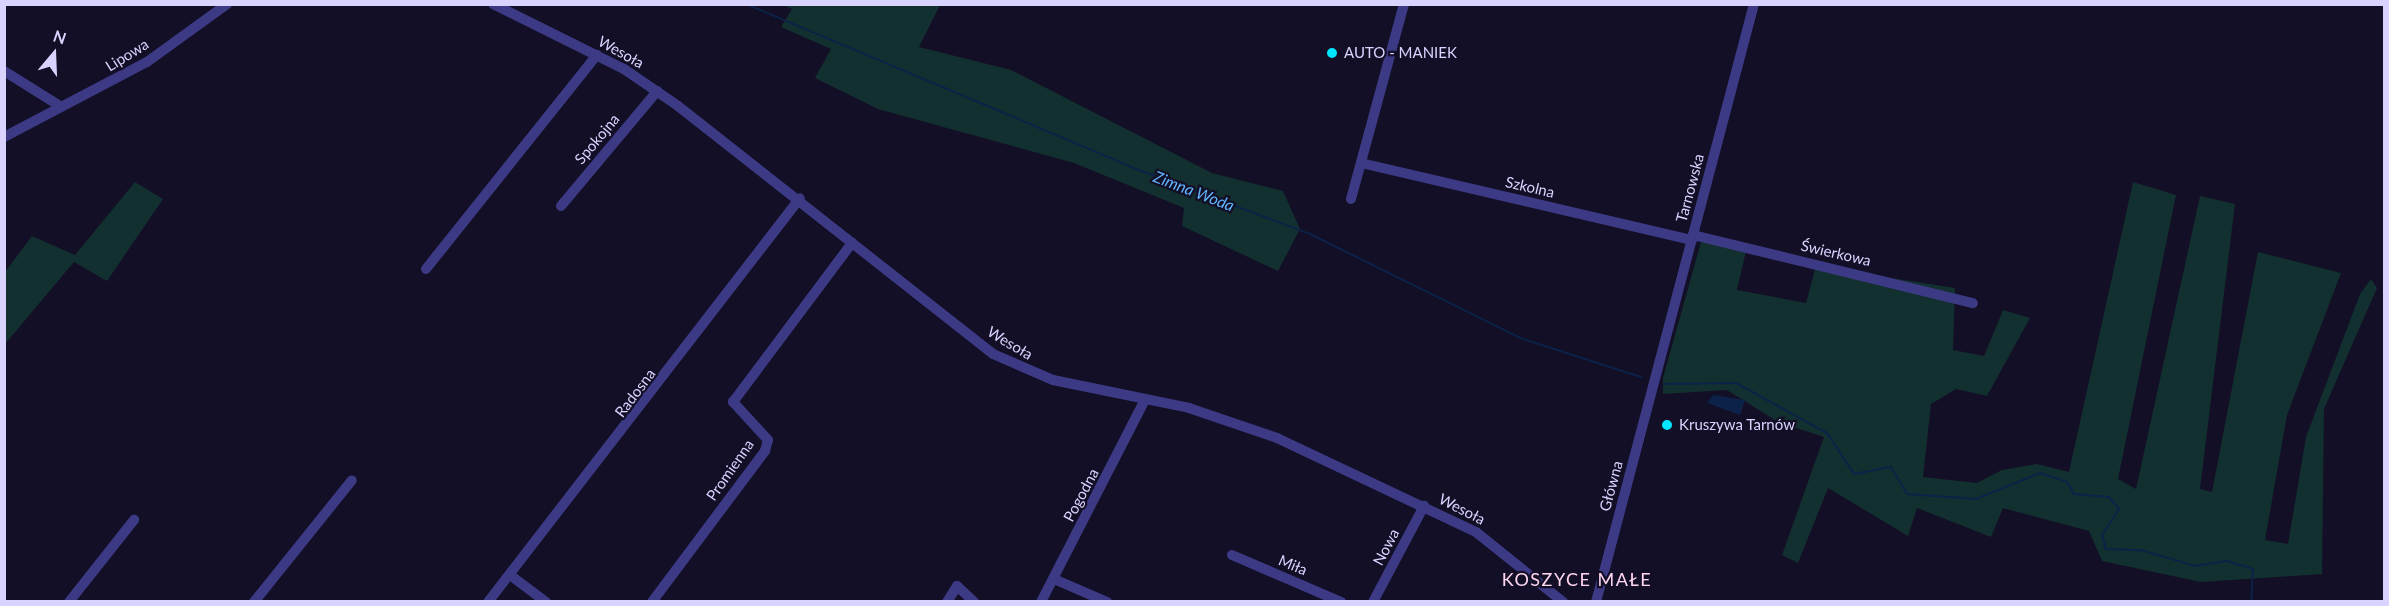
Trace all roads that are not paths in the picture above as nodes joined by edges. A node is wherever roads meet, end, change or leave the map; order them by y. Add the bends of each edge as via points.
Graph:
1 (227, 4) edge
2 (492, 4) edge
3 (1404, 4) edge
4 (1754, 4) edge
5 (597, 55) junction
6 (4, 71) edge
7 (657, 91) junction
8 (60, 106) junction
9 (4, 136) edge
10 (1361, 164) junction
11 (800, 198) junction
12 (1351, 199) dead end
13 (561, 206) dead end
14 (1692, 238) junction
15 (852, 243) junction
16 (426, 269) dead end
17 (1972, 303) dead end
18 (1655, 379) joint
19 (1145, 400) junction
20 (352, 480) dead end
21 (1424, 506) junction
22 (134, 520) dead end
23 (1232, 555) dead end
24 (510, 575) junction
25 (1054, 579) junction
26 (69, 602) edge
27 (254, 602) edge
28 (488, 602) edge
29 (546, 602) edge
30 (652, 602) edge
31 (947, 602) edge
32 (974, 602) edge
33 (1041, 602) edge
34 (1107, 602) edge
35 (1341, 602) edge
36 (1373, 602) edge
37 (1563, 602) edge
38 (1596, 602) edge

1 - 8 street, Lipowa via 147,62
2 - 5 street, Wesoła
3 - 10 street
4 - 14 street, Tarnowska
5 - 7 street, Wesoła
5 - 16 street
6 - 8 street
7 - 11 street, Wesoła
7 - 13 street, Spokojna
8 - 9 street, Lipowa
10 - 12 street
10 - 14 street, Szkolna
11 - 15 street, Wesoła
11 - 24 street, Radosna
14 - 17 street, Świerkowa
14 - 18 street, Tarnowska
15 - 19 street, Wesoła via 993,354 1053,380
15 - 30 street, Promienna via 733,402 768,440 765,451
18 - 38 street, Główna
19 - 21 street, Wesoła via 1228,419
19 - 25 street, Pogodna
20 - 27 street
21 - 36 street, Nowa
21 - 37 street, Wesoła via 1476,531
22 - 26 street
23 - 35 street, Miła
24 - 28 street, Radosna
24 - 29 street
25 - 33 street, Pogodna
25 - 34 street
31 - 32 street via 957,586

